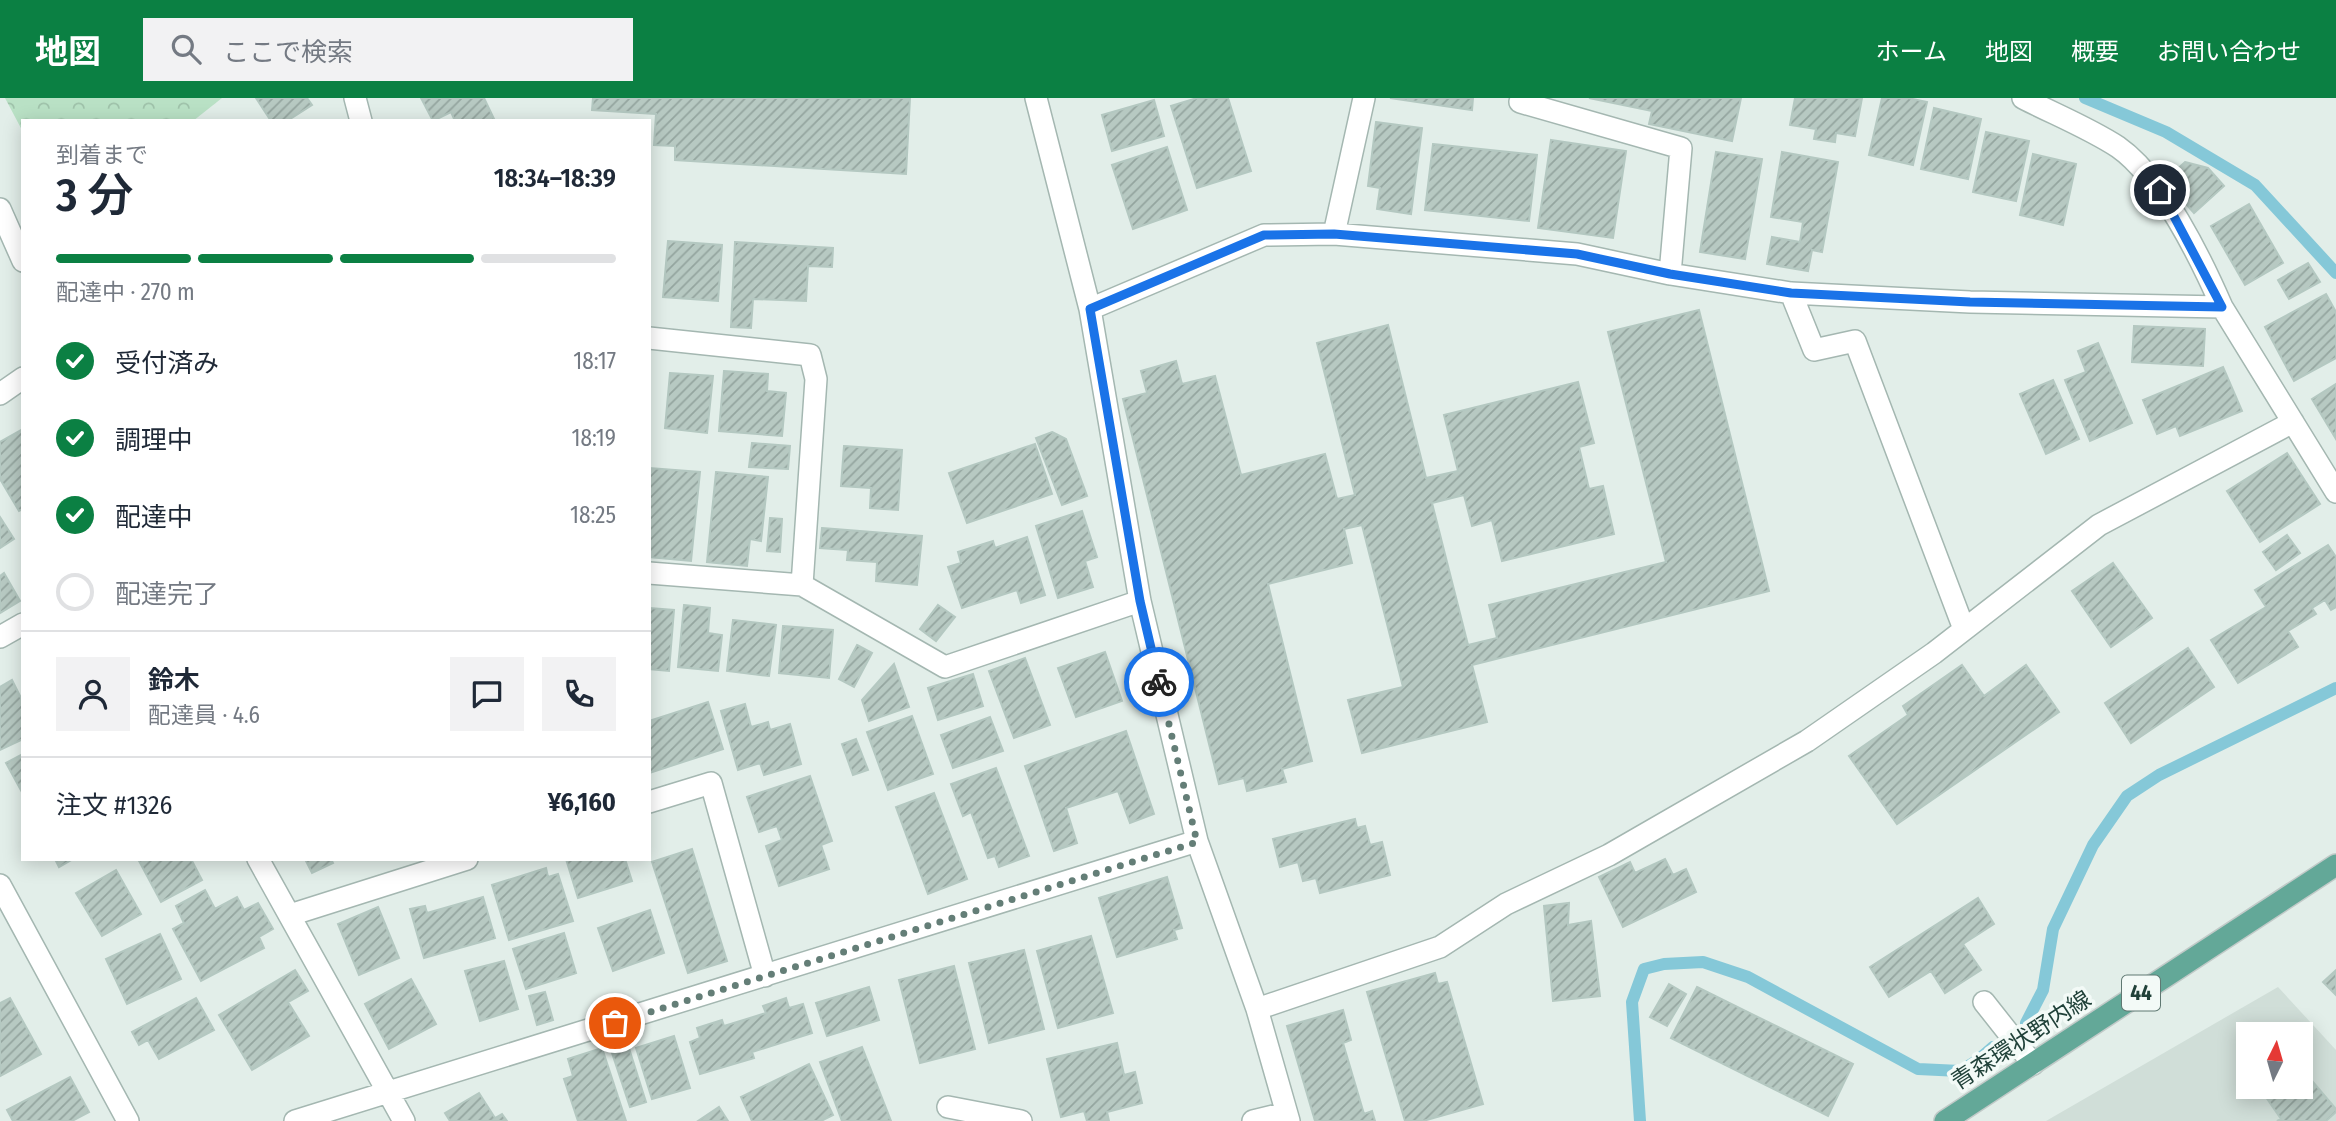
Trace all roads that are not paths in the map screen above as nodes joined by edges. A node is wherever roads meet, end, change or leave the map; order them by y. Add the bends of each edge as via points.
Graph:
1 (355, 98) edge
2 (1036, 98) edge
3 (1364, 98) edge
4 (2023, 98) edge
5 (1520, 102) dead end
6 (360, 119) edge
7 (0, 209) edge
8 (1334, 234) junction
9 (21, 256) edge
10 (1670, 274) junction
11 (1791, 293) junction
12 (2222, 307) junction
13 (1090, 309) junction
14 (651, 338) edge
15 (21, 379) edge
16 (0, 394) edge
17 (2293, 422) junction
18 (2336, 492) edge
19 (651, 573) edge
20 (802, 585) junction
21 (1140, 601) junction
22 (21, 625) edge
23 (1964, 629) junction
24 (0, 637) edge
25 (651, 801) edge
26 (1197, 842) junction
27 (259, 861) edge
28 (461, 861) edge
29 (2336, 865) edge
30 (0, 885) edge
31 (290, 915) junction
32 (765, 976) junction
33 (1984, 1002) dead end
34 (1257, 1009) junction
35 (2032, 1064) junction
36 (390, 1092) junction
37 (947, 1107) dead end
38 (1287, 1117) edge
39 (128, 1121) edge
40 (295, 1121) edge
41 (404, 1121) edge
42 (1021, 1121) edge
43 (1253, 1121) edge
44 (1945, 1121) edge

1 - 6 street
2 - 13 street
3 - 8 street
4 - 12 street via 2119,148 2160,190
5 - 10 street via 1681,148
7 - 9 street
8 - 10 street via 1577,254
8 - 13 street via 1264,235
10 - 11 street
11 - 12 street
11 - 23 street via 1814,350 1855,341
12 - 17 street
13 - 21 street
14 - 20 street via 810,355 816,379
15 - 16 street
17 - 18 street
17 - 23 street via 2099,525
19 - 20 street
20 - 21 street via 945,667
21 - 26 street
22 - 24 street
23 - 34 street via 1807,741 1609,855 1506,904 1440,947
25 - 32 street via 710,783
26 - 32 street
26 - 34 street
27 - 31 street
28 - 31 street
29 - 35 main road, 青森環状野内線 / 44
30 - 39 street
31 - 36 street
32 - 36 street
33 - 35 street
34 - 38 street
35 - 44 main road, 青森環状野内線 / 44
36 - 40 street
36 - 41 street
37 - 42 street
38 - 43 street

